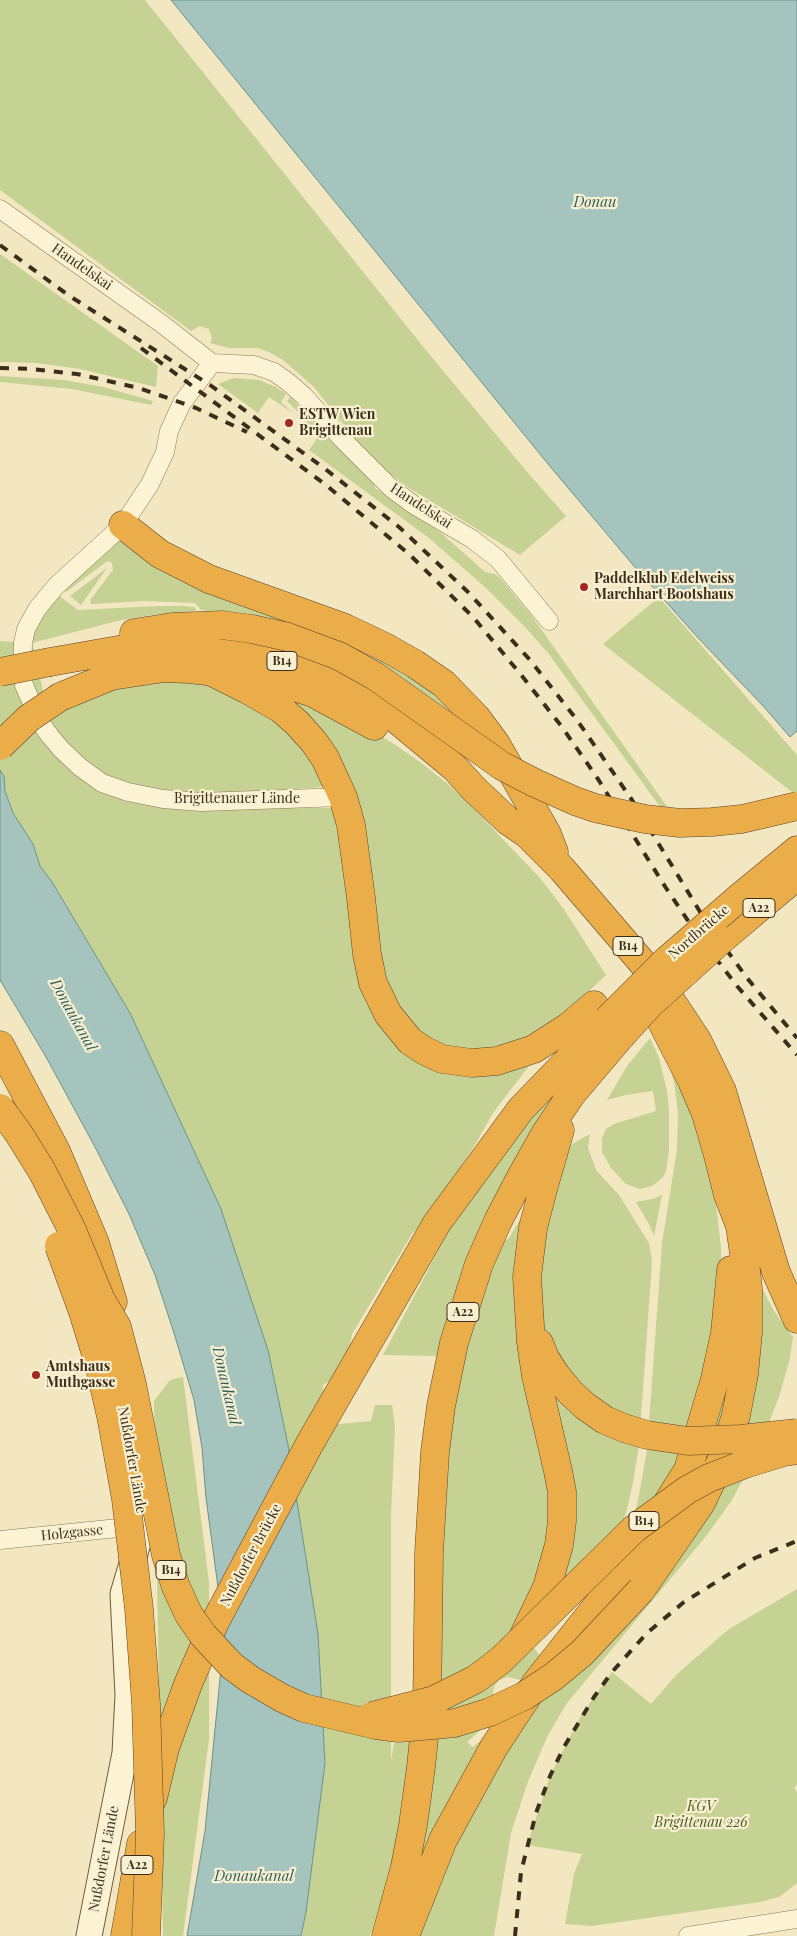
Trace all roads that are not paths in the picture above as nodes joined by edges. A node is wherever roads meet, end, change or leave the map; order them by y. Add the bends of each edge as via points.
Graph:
1 (0, 209) edge
2 (212, 363) junction
3 (123, 525) junction
4 (549, 621) dead end
5 (50, 662) junction
6 (210, 671) junction
7 (0, 672) edge
8 (0, 746) edge
9 (474, 789) junction
10 (343, 797) junction
11 (797, 806) edge
12 (508, 821) junction
13 (797, 850) edge
14 (562, 869) junction
15 (797, 876) edge
16 (607, 1020) junction
17 (0, 1045) edge
18 (0, 1093) edge
19 (571, 1095) junction
20 (0, 1108) edge
21 (0, 1123) edge
22 (728, 1195) junction
23 (530, 1315) junction
24 (797, 1319) edge
25 (117, 1327) junction
26 (797, 1433) edge
27 (797, 1450) edge
28 (143, 1526) junction
29 (0, 1540) edge
30 (522, 1640) junction
31 (353, 1718) junction
32 (797, 1919) edge
33 (89, 1936) edge
34 (126, 1936) edge
35 (146, 1936) edge
36 (386, 1936) edge
37 (404, 1936) edge
38 (688, 1936) edge

1 - 2 street, Handelskai
2 - 3 street via 182,403 150,484
2 - 4 street, Handelskai via 254,365 274,372 288,382 391,488 498,559
3 - 10 street, Brigittenauer Lände via 50,592 26,629 22,657 24,685 40,722 50,736 80,767 102,783 128,792 201,802
3 - 14 highway via 160,554 209,579 345,628 385,646 444,684 476,717 496,744 547,834
5 - 7 highway, B14, bridge
5 - 9 highway, B14 via 141,646 190,646 264,656 346,687 396,719 455,768
5 - 11 highway, bridge via 105,639 148,629 222,625 252,629 288,637 339,656 403,694 502,766 595,808 645,820 680,823 742,819
6 - 8 highway, bridge via 164,668 111,676 60,697 29,718
6 - 9 highway via 245,675 313,693 382,731 452,781
6 - 10 highway via 266,700 297,723 325,758
9 - 12 highway, B14
10 - 16 highway via 355,849 373,983 380,1001 410,1041 442,1059 484,1063 534,1049 562,1031
12 - 14 highway, B14 via 527,834
12 - 22 highway via 612,945 650,999 706,1114
13 - 16 highway, Nordbrücke / A22, bridge via 667,960
14 - 24 highway, B14 via 658,981 697,1040 722,1090 776,1272
15 - 16 highway, Nordbrücke / A22, bridge via 649,1005
16 - 19 highway, A22
16 - 34 highway, Nußdorfer Brücke / A22 via 516,1116 437,1223 309,1445 214,1624 165,1748 141,1843
17 - 25 highway via 56,1151 78,1201 111,1295
18 - 28 street, Nußdorfer Lände via 20,1127 65,1224 108,1342 127,1419
19 - 23 highway via 533,1228 527,1277
19 - 36 highway, A22 via 545,1134 498,1221 479,1264 454,1343 435,1452 429,1552 427,1709 418,1794
20 - 25 highway, B14, bridge via 42,1171 72,1230 101,1300
21 - 35 highway, bridge via 66,1262 90,1332 111,1416 126,1500 145,1679 150,1834
22 - 31 highway, bridge via 740,1226 748,1288 748,1332 736,1415 724,1455 701,1503 641,1590 582,1653 553,1677 524,1696 490,1712 455,1723 399,1728
22 - 37 highway via 732,1258 725,1333 688,1470 626,1569 536,1683 494,1747 443,1840
23 - 26 highway, bridge via 545,1358 556,1375 585,1406 605,1420 646,1435 688,1441
23 - 30 highway via 536,1376 562,1492 562,1511 559,1545 547,1587
25 - 31 highway, B14, bridge via 134,1393 166,1555 189,1615 216,1650 251,1680 304,1708
27 - 30 highway, B14, bridge via 744,1464 687,1490 634,1529
28 - 29 street, Holzgasse
28 - 33 street, Nußdorfer Lände via 123,1594 128,1696 125,1753
30 - 31 highway, B14, bridge via 476,1679 446,1696 407,1709
32 - 38 street

